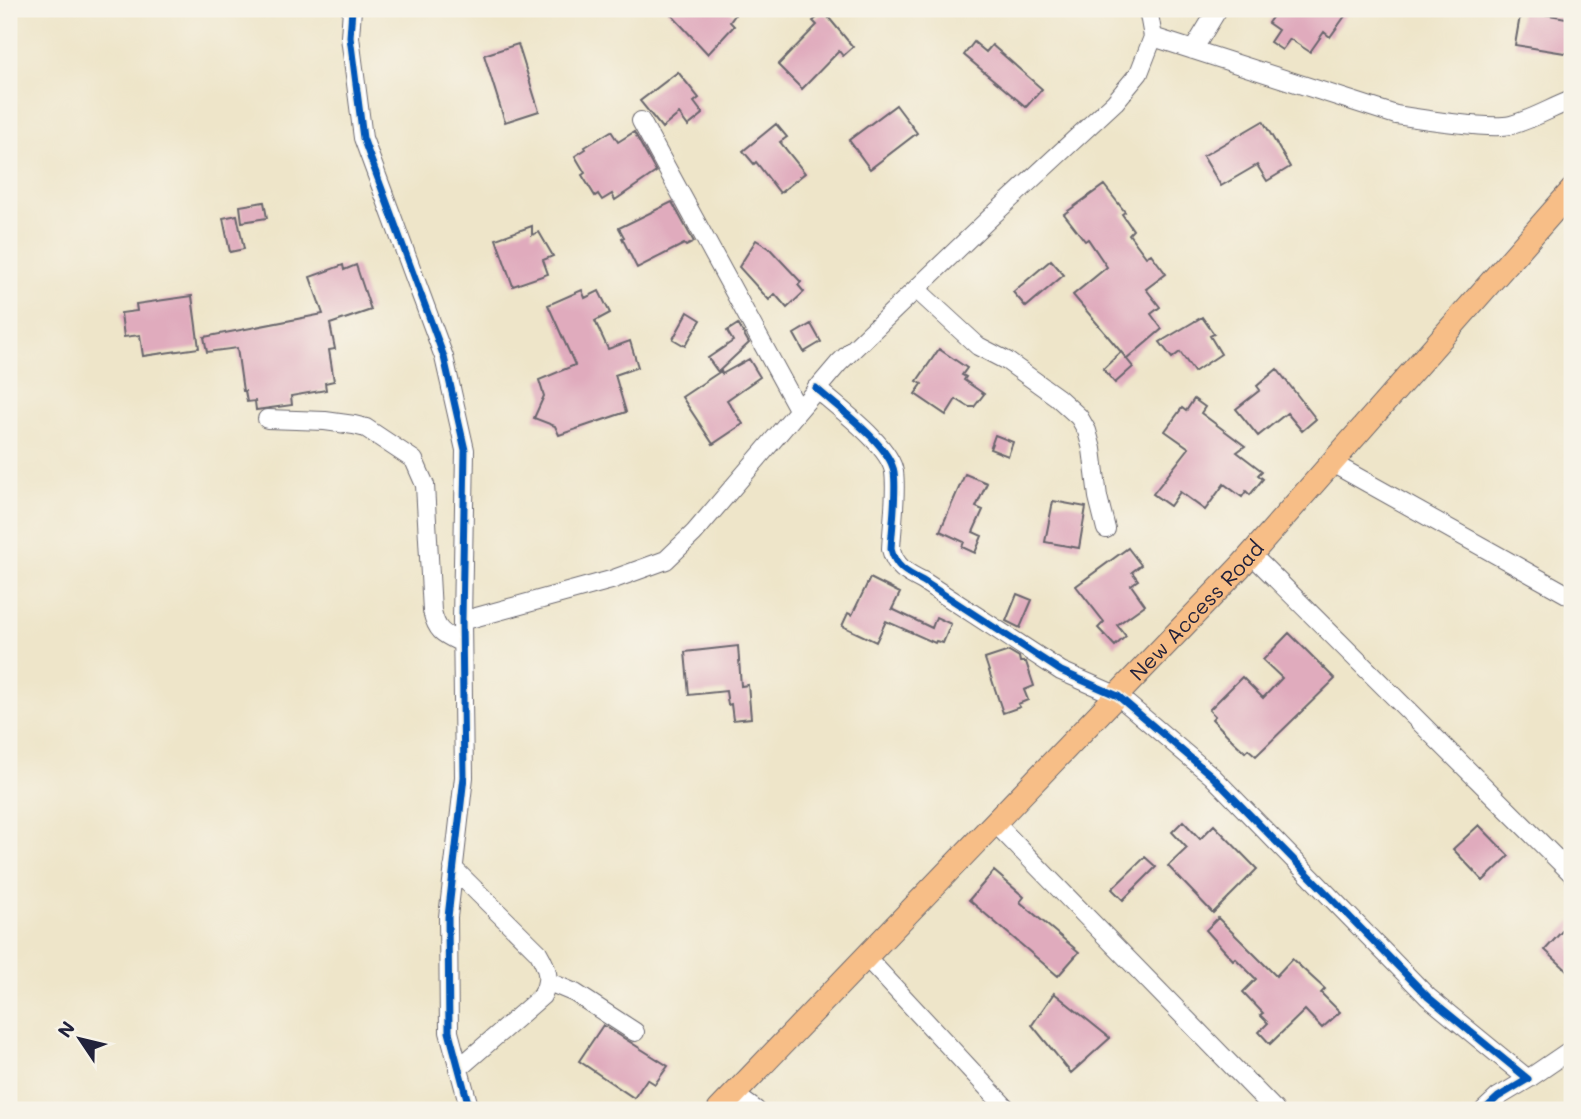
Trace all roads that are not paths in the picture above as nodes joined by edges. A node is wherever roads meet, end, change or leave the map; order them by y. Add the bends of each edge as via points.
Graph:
1 (352, 9) edge
2 (1148, 9) edge
3 (1218, 9) edge
4 (1153, 37) junction
5 (1193, 50) junction
6 (1572, 100) edge
7 (641, 121) dead end
8 (1572, 190) edge
9 (916, 289) junction
10 (816, 388) junction
11 (798, 409) junction
12 (267, 419) dead end
13 (1332, 463) junction
14 (1106, 529) dead end
15 (1251, 554) junction
16 (1572, 597) edge
17 (461, 621) junction
18 (462, 643) junction
19 (1118, 696) junction
20 (996, 824) junction
21 (453, 868) junction
22 (1572, 874) edge
23 (867, 958) junction
24 (549, 982) junction
25 (635, 1032) dead end
26 (1572, 1051) edge
27 (458, 1069) junction
28 (1528, 1079) junction
29 (727, 1102) edge
30 (470, 1110) edge
31 (756, 1110) edge
32 (1008, 1110) edge
33 (1275, 1110) edge
34 (1484, 1110) edge

1 - 17 street via 350,37 363,138 444,357 465,450
2 - 4 street
3 - 5 street
4 - 5 street
4 - 9 street via 1139,73 1115,102
5 - 6 street via 1413,118 1511,125
7 - 11 street
8 - 13 main road, New Access Road
9 - 10 street
9 - 14 street via 978,346 1007,361 1079,417 1093,449
10 - 11 street
10 - 19 street via 890,459 894,472 891,549 904,572 1061,671
11 - 17 street via 666,560
12 - 18 street via 366,428 414,460 425,485 432,611 444,635
13 - 15 main road, New Access Road
13 - 16 street
15 - 19 main road, New Access Road
15 - 22 street
17 - 18 street
18 - 21 street via 464,777
19 - 20 main road, New Access Road
19 - 28 street via 1212,776 1428,997
20 - 23 main road, New Access Road
20 - 33 street
21 - 24 street via 538,952
21 - 27 street via 448,918 449,1032
23 - 29 main road, New Access Road
23 - 32 street
24 - 25 street via 575,993
24 - 27 street via 542,996
26 - 28 street
27 - 30 street
28 - 34 street
29 - 31 street

